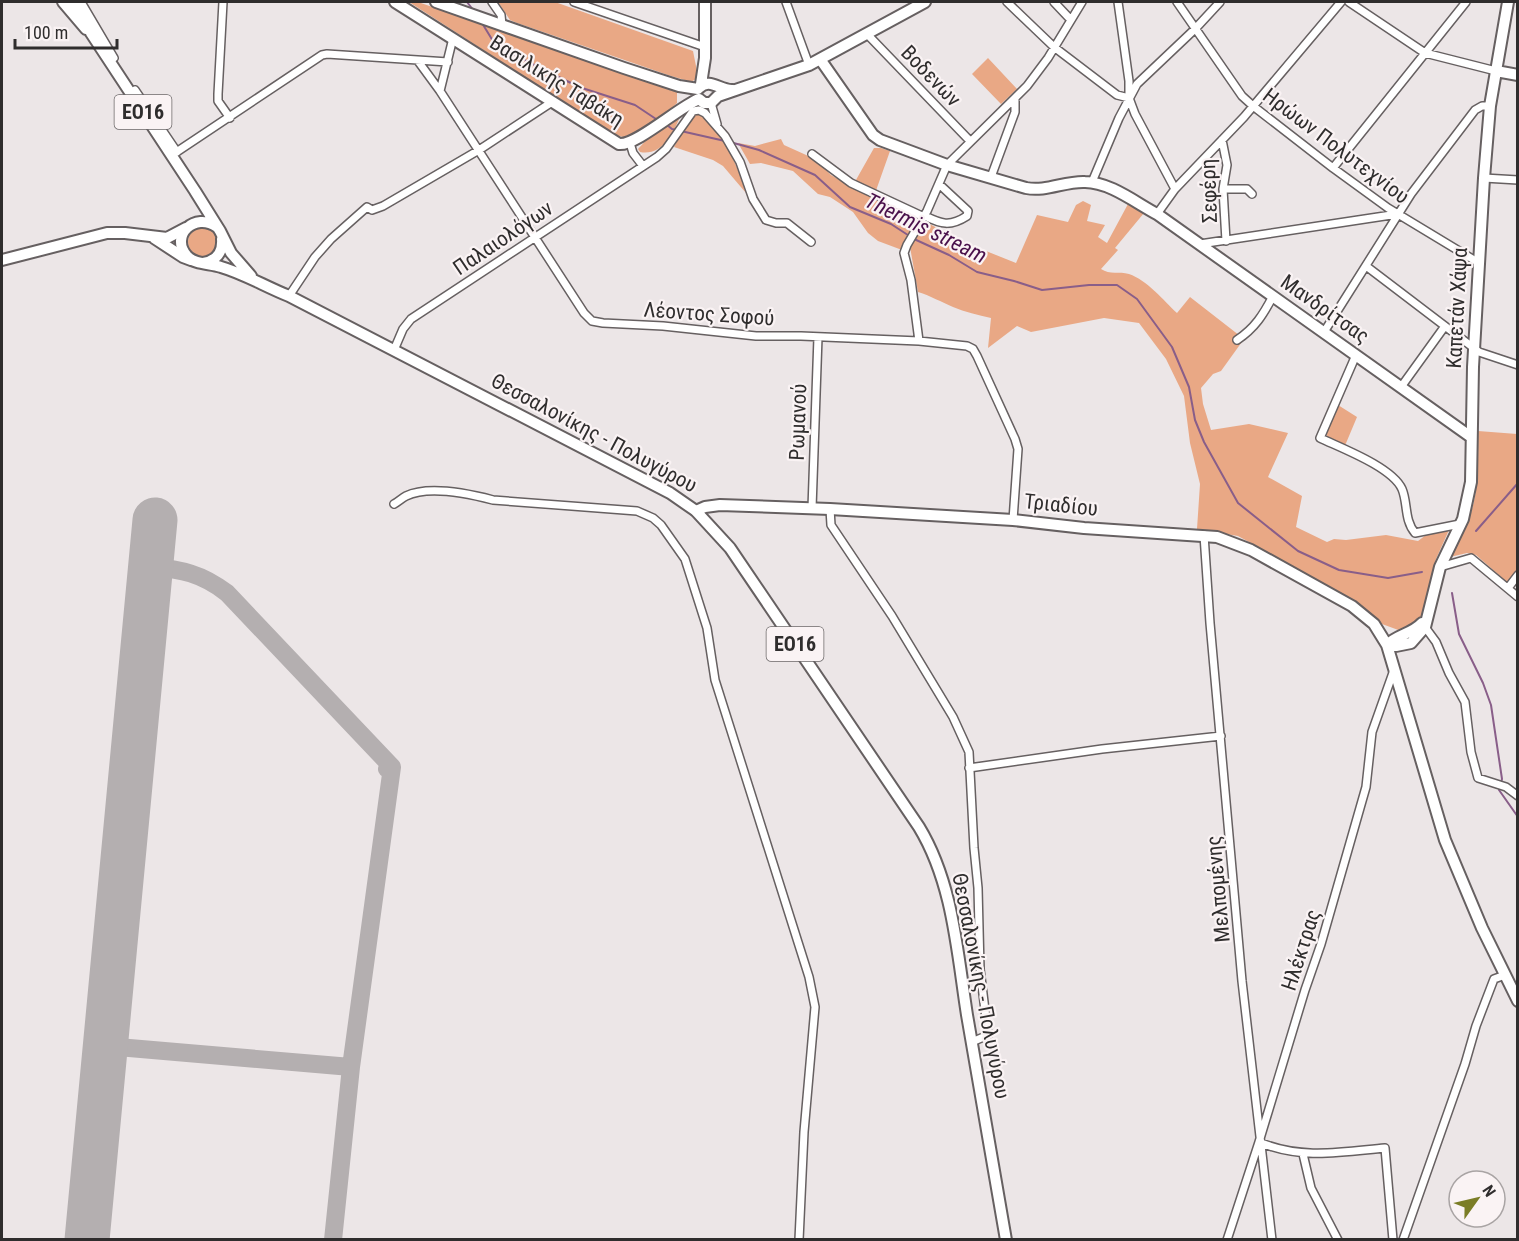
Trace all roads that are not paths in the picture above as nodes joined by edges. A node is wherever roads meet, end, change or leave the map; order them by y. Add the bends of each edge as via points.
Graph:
1 (63, 2) edge
2 (75, 2) edge
3 (81, 2) edge
4 (223, 2) edge
5 (395, 2) edge
6 (436, 2) edge
7 (492, 2) edge
8 (574, 2) edge
9 (705, 2) edge
10 (786, 2) edge
11 (925, 2) edge
12 (1007, 2) edge
13 (1053, 2) edge
14 (1082, 2) edge
15 (1118, 2) edge
16 (1177, 2) edge
17 (1220, 2) edge
18 (1341, 2) edge
19 (1349, 2) edge
20 (1466, 2) edge
21 (1508, 2) edge
22 (1071, 20) junction
23 (497, 23) junction
24 (1195, 29) junction
25 (91, 33) junction
26 (867, 34) junction
27 (453, 38) junction
28 (1054, 47) junction
29 (705, 53) junction
30 (1425, 53) junction
31 (820, 59) junction
32 (418, 61) junction
33 (448, 62) junction
34 (809, 65) junction
35 (1496, 71) junction
36 (1518, 75) edge
37 (440, 91) junction
38 (708, 91) junction
39 (1129, 98) junction
40 (1015, 99) junction
41 (552, 102) junction
42 (1253, 106) junction
43 (1490, 106) junction
44 (230, 118) junction
45 (719, 129) junction
46 (1222, 140) junction
47 (970, 141) junction
48 (630, 143) junction
49 (478, 150) junction
50 (175, 154) junction
51 (812, 154) dead end
52 (947, 165) junction
53 (643, 166) junction
54 (1333, 168) junction
55 (991, 177) junction
56 (1484, 178) junction
57 (1518, 180) edge
58 (1092, 182) junction
59 (939, 184) junction
60 (1174, 189) junction
61 (1223, 189) junction
62 (195, 190) junction
63 (1252, 194) dead end
64 (1157, 214) junction
65 (1398, 214) junction
66 (924, 216) junction
67 (187, 227) junction
68 (219, 231) junction
69 (535, 237) junction
70 (153, 238) junction
71 (1226, 241) junction
72 (811, 242) dead end
73 (1200, 244) junction
74 (1216, 255) junction
75 (2, 260) edge
76 (191, 260) junction
77 (202, 263) junction
78 (1479, 263) junction
79 (1366, 266) junction
80 (263, 285) junction
81 (289, 296) junction
82 (1273, 296) junction
83 (1445, 326) junction
84 (1324, 333) junction
85 (818, 337) junction
86 (1237, 340) dead end
87 (919, 341) junction
88 (1474, 348) junction
89 (394, 350) junction
90 (1356, 355) junction
91 (1518, 365) edge
92 (1401, 387) junction
93 (1471, 436) junction
94 (394, 504) dead end
95 (812, 508) junction
96 (830, 509) junction
97 (696, 511) junction
98 (1012, 520) junction
99 (1460, 524) junction
100 (1204, 535) junction
101 (1440, 567) junction
102 (1518, 575) edge
103 (1508, 588) junction
104 (1518, 597) edge
105 (1429, 610) junction
106 (1425, 627) junction
107 (1380, 631) junction
108 (1408, 638) junction
109 (1387, 645) junction
110 (1395, 669) junction
111 (1221, 736) junction
112 (969, 768) junction
113 (1518, 796) edge
114 (1505, 975) junction
115 (1518, 1001) edge
116 (972, 1042) junction
117 (1259, 1143) junction
118 (1303, 1154) junction
119 (799, 1239) edge
120 (1005, 1239) edge
121 (1227, 1239) edge
122 (1272, 1239) edge
123 (1338, 1239) edge
124 (1393, 1239) edge
125 (1403, 1239) edge

1 - 25 main road, Θεσσαλονίκης - Πολυγύρου / ΕΟ16
2 - 25 main road, Θεσσαλονίκης - Πολυγύρου / ΕΟ16
3 - 50 street
4 - 44 street via 218,101
5 - 27 main road, Βασιλικής Ταβάκη
6 - 23 main road, Βασιλικής Ταβάκη
7 - 23 street via 501,15
8 - 29 street
9 - 29 main road
10 - 34 street
11 - 26 main road, Βασιλικής Ταβάκη
12 - 28 street
13 - 22 street
14 - 22 street
15 - 39 street
16 - 24 street, Ηρώων Πολυτεχνίου
17 - 24 street
18 - 42 street
19 - 30 street
20 - 30 street
21 - 35 main road, Καπετάν Χάψα
22 - 28 street
23 - 38 main road, Βασιλικής Ταβάκη via 656,79
24 - 39 street via 1137,84
24 - 42 street, Ηρώων Πολυτεχνίου
25 - 50 main road, Θεσσαλονίκης - Πολυγύρου / ΕΟ16
26 - 31 main road, Βασιλικής Ταβάκη
26 - 47 street, Βοδενών
27 - 33 street
27 - 41 main road, Βασιλικής Ταβάκη
28 - 39 street via 1117,95
28 - 40 street
29 - 38 main road
30 - 35 street
30 - 54 street
31 - 34 main road, Βασιλικής Ταβάκη
31 - 52 main road via 873,135
32 - 33 street
32 - 37 street, Λέοντος Σοφού
32 - 44 street via 322,55
33 - 37 street
34 - 38 main road, Βασιλικής Ταβάκη via 737,90
35 - 36 main road
35 - 43 main road, Καπετάν Χάψα
37 - 49 street, Λέοντος Σοφού
38 - 45 street
38 - 48 main road, Βασιλικής Ταβάκη
39 - 58 street
39 - 60 street
40 - 47 street
40 - 55 street via 1015,112
41 - 48 main road, Βασιλικής Ταβάκη via 615,142
41 - 49 street
42 - 46 street
42 - 54 street, Ηρώων Πολυτεχνίου
43 - 56 main road, Καπετάν Χάψα
43 - 65 street via 1480,107 1472,114
44 - 50 street
45 - 53 street, Παλαιολόγων via 701,111 693,111 666,149
45 - 72 street via 740,162 753,199 766,220 787,224
46 - 60 street
46 - 61 street, Σεφέρη via 1227,165
47 - 52 street
48 - 53 street
49 - 69 street, Λέοντος Σοφού
49 - 81 street via 383,206 372,210 367,207 330,239
50 - 62 main road, Θεσσαλονίκης - Πολυγύρου / ΕΟ16
51 - 66 street via 851,183
52 - 55 main road
52 - 59 street
53 - 69 street, Παλαιολόγων
54 - 65 street, Ηρώων Πολυτεχνίου
55 - 58 main road via 1033,190
56 - 57 street
56 - 78 main road, Καπετάν Χάψα
58 - 64 main road, Μανδρίτσας
59 - 66 street
59 - 66 street via 968,211 967,216 945,225
60 - 64 street
61 - 63 street via 1247,189
61 - 71 street, Σεφέρη
62 - 67 main road via 196,213
62 - 68 main road, Θεσσαλονίκης - Πολυγύρου / ΕΟ16
64 - 73 main road, Μανδρίτσας
65 - 71 street
65 - 78 street, Ηρώων Πολυτεχνίου
65 - 79 street
66 - 87 street via 904,253
67 - 68 main road via 200,221 212,223
67 - 70 main road via 167,238
67 - 76 main road via 181,245
68 - 77 main road via 222,246 217,256
68 - 80 main road, Θεσσαλονίκης - Πολυγύρου / ΕΟ16 via 242,268
69 - 85 street, Λέοντος Σοφού via 592,321 756,336
69 - 89 street, Παλαιολόγων via 411,319
70 - 75 main road via 107,233
70 - 76 main road
71 - 73 street
71 - 74 street
73 - 74 main road, Μανδρίτσας
74 - 82 main road, Μανδρίτσας
76 - 77 main road, ΕΟ16
77 - 80 main road, Θεσσαλονίκης - Πολυγύρου / ΕΟ16
78 - 88 main road, Καπετάν Χάψα
79 - 83 street
79 - 84 street
80 - 81 main road, Θεσσαλονίκης - Πολυγύρου / ΕΟ16
81 - 89 main road, Θεσσαλονίκης - Πολυγύρου / ΕΟ16
82 - 84 main road, Μανδρίτσας
82 - 86 street via 1260,320
83 - 88 street
83 - 92 street
84 - 90 main road, Μανδρίτσας
85 - 87 street, Λέοντος Σοφού
85 - 95 street, Ρωμανού
87 - 98 street, Λέοντος Σοφού via 967,346 977,356 1018,449
88 - 91 street
88 - 93 main road, Καπετάν Χάψα
89 - 97 main road, Θεσσαλονίκης - Πολυγύρου / ΕΟ16 via 670,493
90 - 92 main road, Μανδρίτσας
90 - 99 street via 1320,438 1395,480 1415,533
92 - 93 main road, Μανδρίτσας
93 - 99 main road, Καπετάν Χάψα via 1470,493
94 - 119 street via 407,495 440,492 637,511 661,525 685,560 707,628 715,680 796,930 815,1007
95 - 96 main road, Τριαδίου
95 - 97 main road, Τριαδίου via 720,505
96 - 98 main road, Τριαδίου
96 - 112 street via 831,525 953,717 969,752
97 - 116 main road, Θεσσαλονίκης - Πολυγύρου / ΕΟ16 via 737,558 929,843 945,887
98 - 100 main road, Τριαδίου
99 - 101 main road, Καπετάν Χάψα
100 - 107 main road, Τριαδίου via 1251,550 1352,606
100 - 111 street, Μελπομένης
101 - 103 street via 1471,558
101 - 105 main road, Καπετάν Χάψα
102 - 103 street
103 - 104 street
105 - 106 main road, Καπετάν Χάψα
105 - 108 main road, Καπετάν Χάψα
106 - 108 main road, Καπετάν Χάψα
106 - 113 street via 1465,702 1478,778 1506,787
107 - 108 main road
107 - 109 main road, Τριαδίου
108 - 109 main road, Καπετάν Χάψα via 1394,639
108 - 110 main road
109 - 110 main road, Τριαδίου
110 - 114 main road, Τριαδίου via 1445,840
110 - 117 street, Ηλέκτρας via 1372,732 1366,787 1330,914
111 - 112 street
111 - 117 street, Μελπομένης
112 - 116 street via 980,969 988,1035
114 - 115 main road, Τριαδίου
114 - 125 street via 1494,979 1490,988
116 - 120 main road, Θεσσαλονίκης - Πολυγύρου / ΕΟ16
117 - 118 street
117 - 121 street, Ηλέκτρας
117 - 122 street, Μελπομένης
118 - 123 street via 1311,1188
118 - 124 street via 1385,1148

